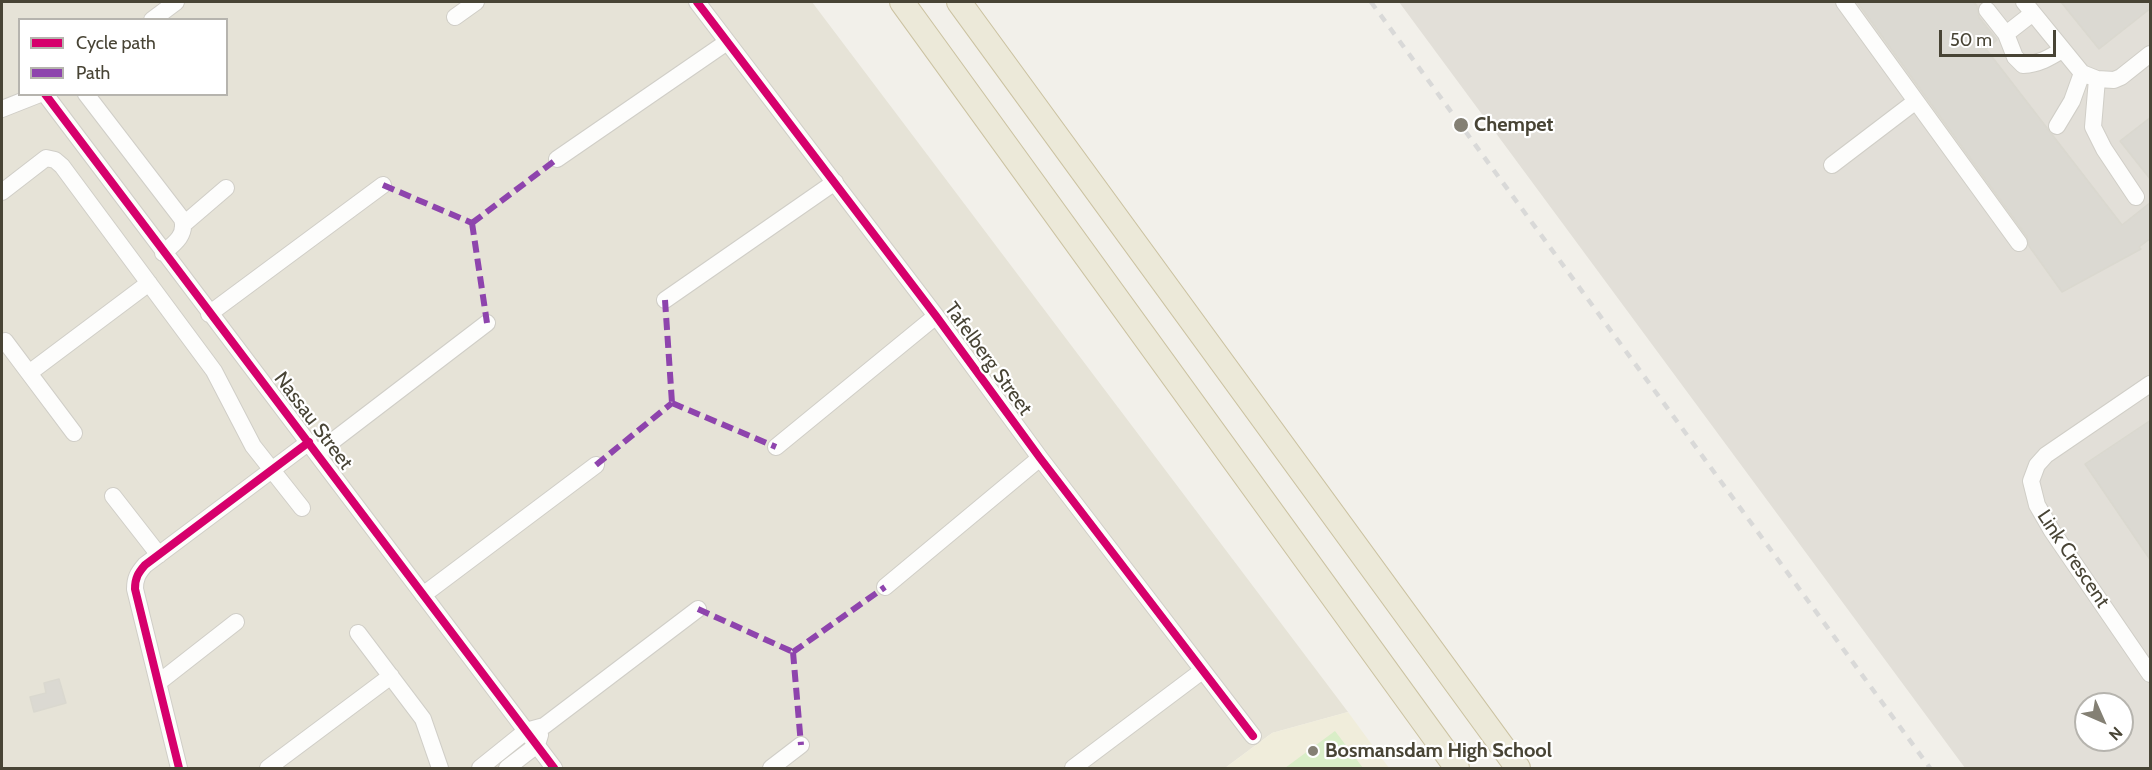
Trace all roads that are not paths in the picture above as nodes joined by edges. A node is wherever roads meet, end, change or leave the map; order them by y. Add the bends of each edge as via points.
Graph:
1 (176, 2) edge
2 (476, 2) edge
3 (697, 2) edge
4 (902, 2) edge
5 (959, 2) edge
6 (1844, 2) edge
7 (2028, 8) edge
8 (1987, 10) dead end
9 (455, 17) dead end
10 (155, 18) edge
11 (2006, 34) junction
12 (727, 42) junction
13 (2062, 50) junction
14 (2151, 54) edge
15 (2090, 76) junction
16 (35, 96) edge
17 (46, 96) edge
18 (88, 96) edge
19 (1916, 101) junction
20 (2, 108) edge
21 (2057, 126) dead end
22 (557, 159) dead end
23 (1832, 165) dead end
24 (835, 182) junction
25 (383, 185) dead end
26 (226, 188) dead end
27 (2, 192) edge
28 (2136, 196) dead end
29 (184, 224) junction
30 (2019, 243) dead end
31 (163, 253) junction
32 (149, 283) junction
33 (665, 300) dead end
34 (209, 314) junction
35 (936, 316) junction
36 (487, 323) dead end
37 (5, 340) dead end
38 (29, 373) junction
39 (2151, 384) edge
40 (74, 433) dead end
41 (776, 447) dead end
42 (313, 448) junction
43 (1040, 458) junction
44 (596, 465) dead end
45 (272, 470) junction
46 (113, 496) dead end
47 (302, 508) dead end
48 (159, 555) junction
49 (885, 587) dead end
50 (423, 595) junction
51 (698, 609) dead end
52 (236, 622) dead end
53 (358, 633) dead end
54 (1203, 671) junction
55 (2151, 674) edge
56 (391, 676) junction
57 (158, 683) junction
58 (544, 726) junction
59 (526, 731) junction
60 (1253, 736) dead end
61 (537, 745) junction
62 (801, 745) dead end
63 (179, 768) edge
64 (268, 768) edge
65 (440, 768) edge
66 (480, 768) edge
67 (507, 768) edge
68 (554, 768) edge
69 (771, 768) edge
70 (1073, 768) edge
71 (1457, 768) edge
72 (1518, 768) edge

1 - 10 street
2 - 9 street
3 - 12 street, Tafelberg Street
4 - 71 highway
5 - 72 highway
6 - 19 street
7 - 11 street
7 - 13 street
8 - 11 street
11 - 13 street via 2015,57 2023,65 2042,62
12 - 22 street
12 - 24 street, Tafelberg Street
13 - 15 street
14 - 15 street via 2114,80
15 - 21 street
15 - 28 street via 2093,128
16 - 20 street
17 - 31 street, Nassau Street
18 - 29 street
19 - 23 street
19 - 30 street
24 - 33 street
24 - 35 street, Tafelberg Street
25 - 34 street
26 - 29 street
27 - 32 street via 40,161 58,161
29 - 31 street via 180,236
31 - 34 street, Nassau Street
32 - 38 street
32 - 45 street via 214,371 249,438
34 - 42 street, Nassau Street
35 - 41 street, Tafelberg Street
35 - 43 street, Tafelberg Street
36 - 42 street, Nassau Street
37 - 38 street
38 - 40 street
39 - 55 street, Link Crescent via 2046,455 2031,481 2037,505 2052,531
42 - 45 street
42 - 50 street, Nassau Street
43 - 49 street
43 - 54 street, Tafelberg Street
44 - 50 street
45 - 47 street
45 - 48 street
46 - 48 street
48 - 57 street via 138,572 135,580
50 - 59 street, Nassau Street
51 - 58 street
52 - 57 street
53 - 56 street
54 - 60 street, Tafelberg Street
54 - 70 street
56 - 64 street
56 - 65 street via 423,719
57 - 63 street
58 - 59 street
58 - 61 street
59 - 61 street, Nassau Street
59 - 66 street
61 - 67 street
61 - 68 street, Nassau Street
62 - 69 street

